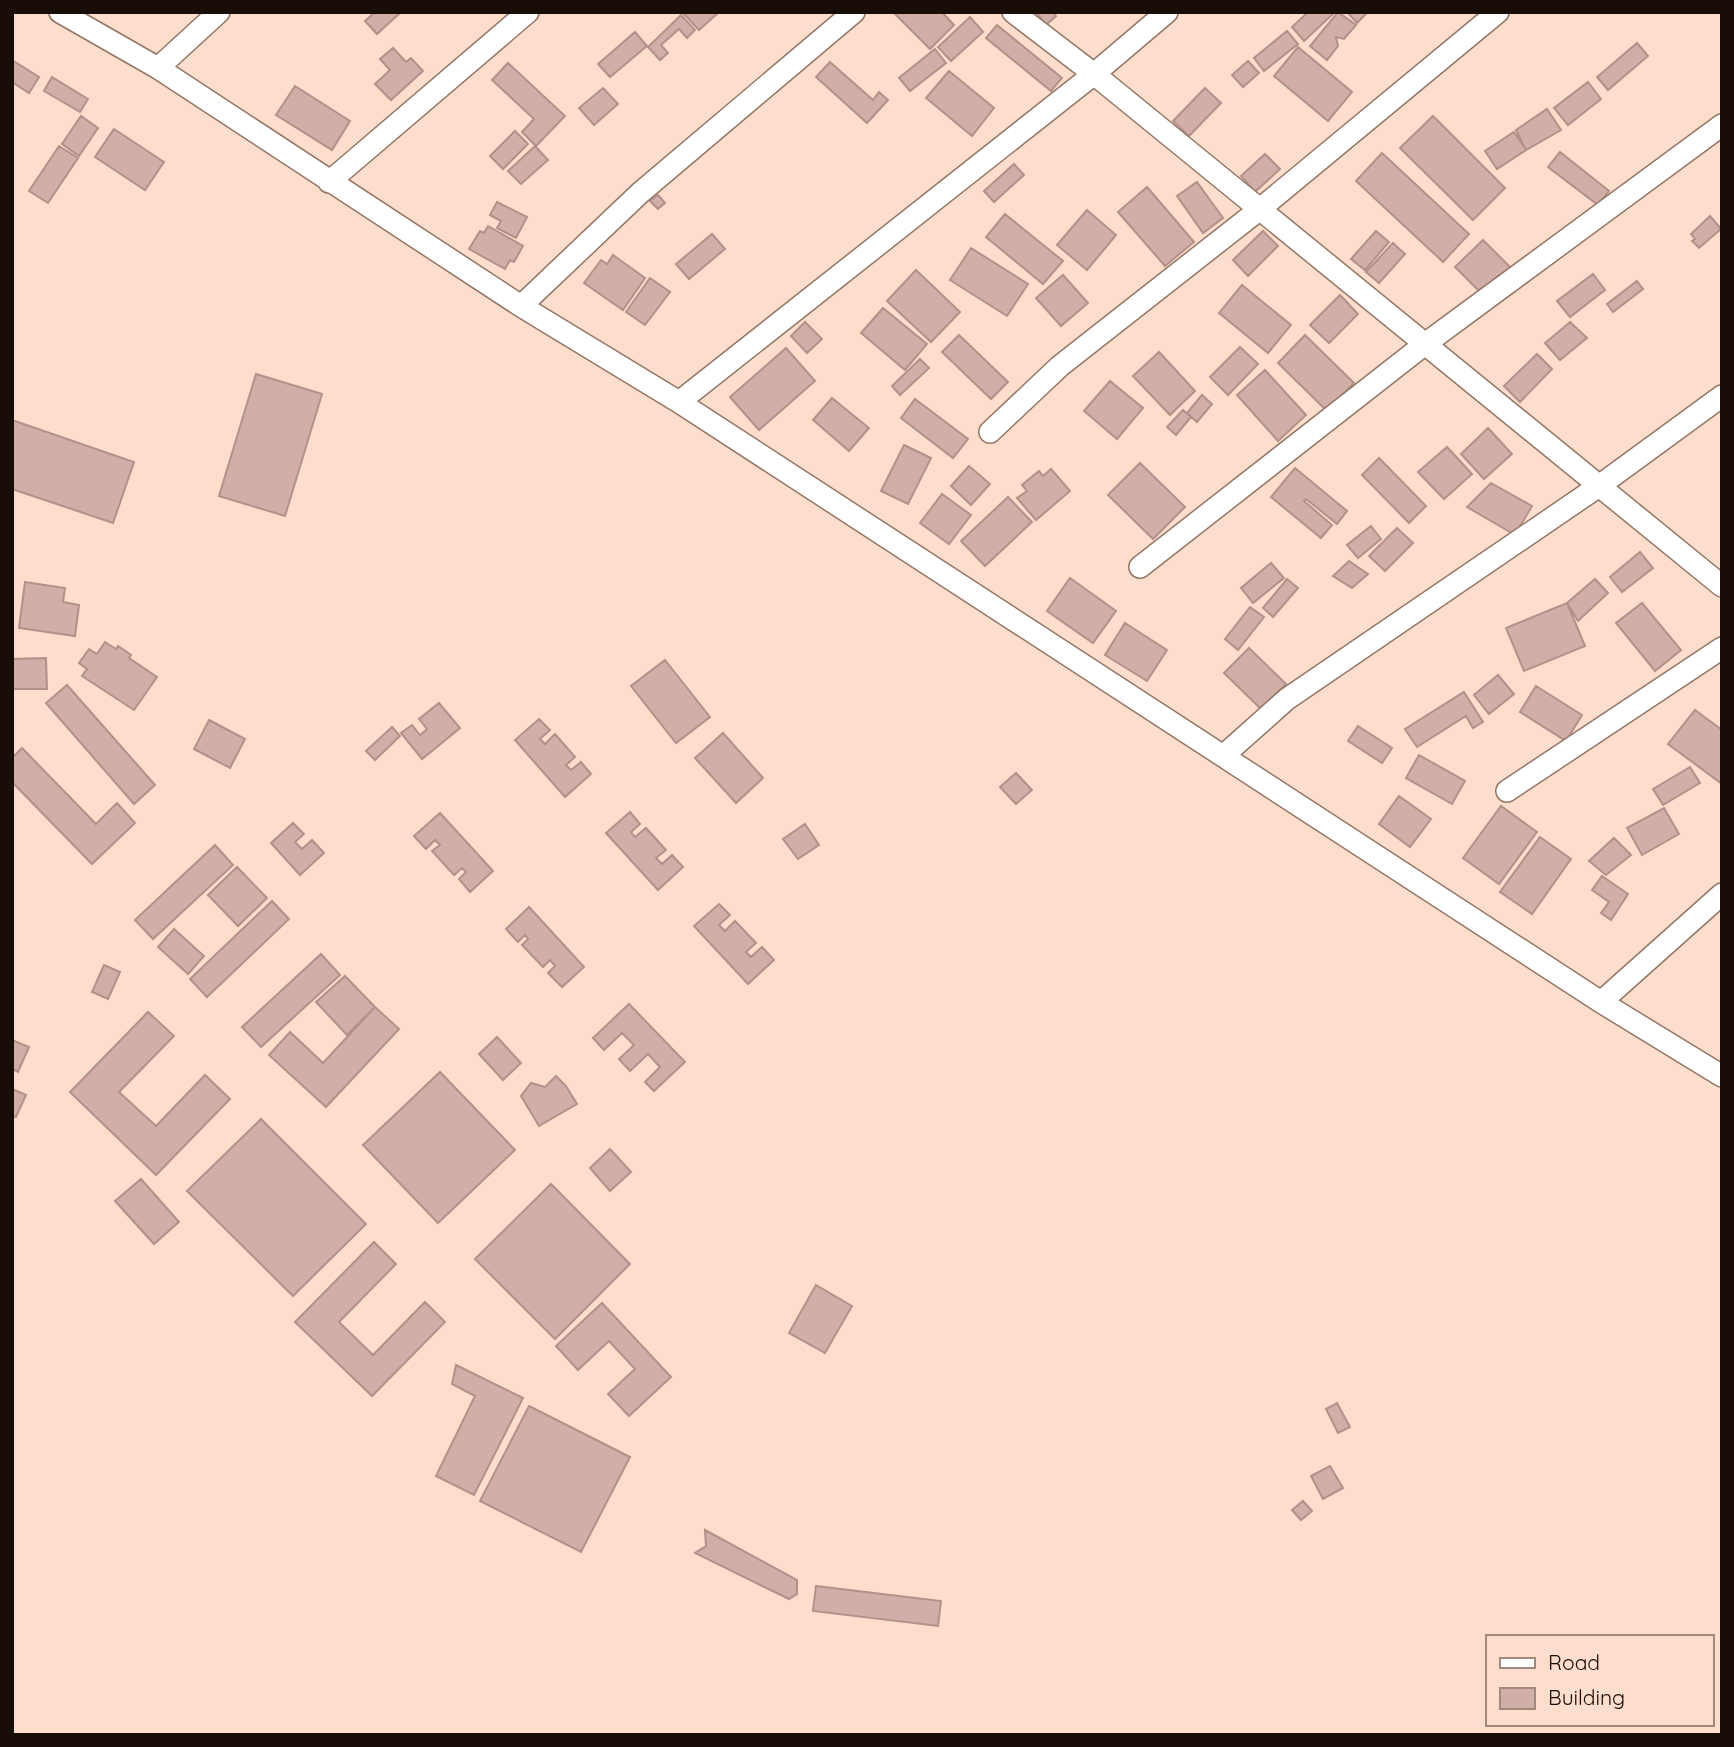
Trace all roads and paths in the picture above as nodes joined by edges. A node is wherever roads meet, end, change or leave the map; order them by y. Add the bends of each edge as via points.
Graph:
1 (60, 12) edge
2 (219, 12) edge
3 (528, 12) edge
4 (854, 12) edge
5 (1013, 12) edge
6 (1167, 12) edge
7 (1498, 12) edge
8 (158, 68) junction
9 (1094, 74) junction
10 (1722, 125) edge
11 (329, 182) junction
12 (1260, 209) junction
13 (521, 306) junction
14 (1424, 344) junction
15 (1722, 396) edge
16 (679, 402) junction
17 (990, 432) dead end
18 (1599, 486) junction
19 (1140, 567) dead end
20 (1722, 586) edge
21 (1722, 648) edge
22 (1223, 756) junction
23 (1507, 791) dead end
24 (1722, 894) edge
25 (1601, 1002) junction
26 (1722, 1076) edge

1 - 8 street
2 - 8 street
3 - 11 street
4 - 13 street via 640,193
5 - 9 street
6 - 9 street
7 - 12 street
8 - 11 street
9 - 12 street
9 - 16 street
10 - 14 street
11 - 13 street
12 - 14 street
12 - 17 street via 1060,366
13 - 16 street
14 - 18 street
14 - 19 street
15 - 18 street
16 - 22 street
18 - 20 street
18 - 22 street via 1287,699
21 - 23 street
22 - 25 street
24 - 25 street
25 - 26 street

